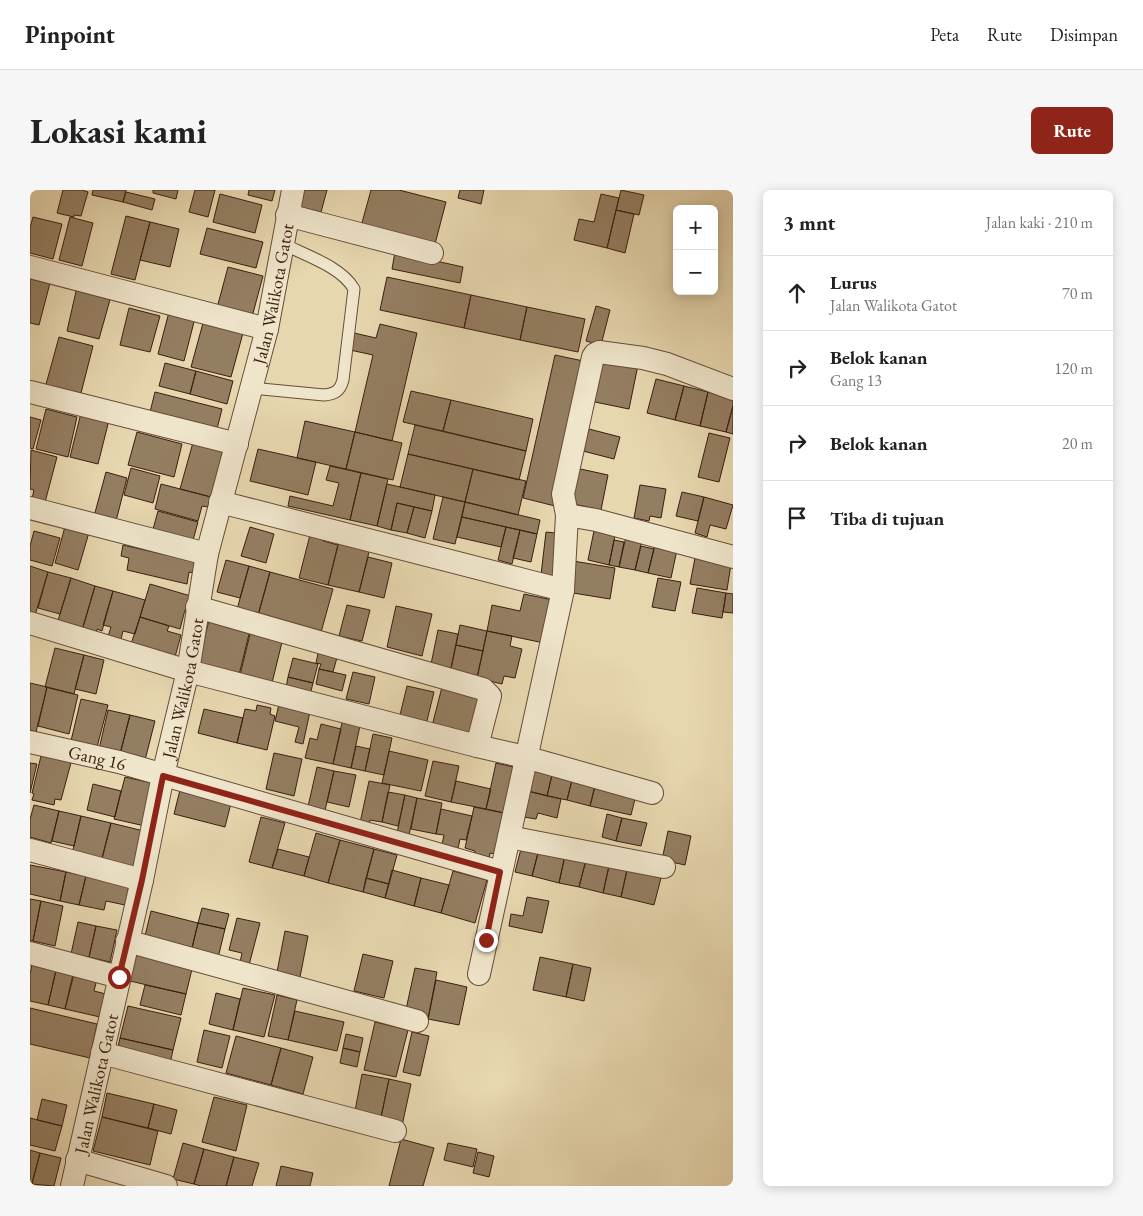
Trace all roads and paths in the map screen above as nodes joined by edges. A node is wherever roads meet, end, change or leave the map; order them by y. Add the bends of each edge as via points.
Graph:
1 (293, 190) edge
2 (288, 215) junction
3 (282, 244) junction
4 (432, 253) dead end
5 (30, 267) edge
6 (267, 329) junction
7 (251, 388) junction
8 (733, 389) edge
9 (30, 392) edge
10 (237, 444) junction
11 (220, 502) junction
12 (30, 508) edge
13 (567, 515) junction
14 (207, 554) junction
15 (733, 557) edge
16 (563, 590) junction
17 (198, 607) junction
18 (30, 623) edge
19 (188, 671) junction
20 (30, 742) edge
21 (477, 746) junction
22 (525, 758) junction
23 (163, 776) junction
24 (652, 793) dead end
25 (509, 837) junction
26 (30, 850) edge
27 (664, 867) dead end
28 (500, 872) junction
29 (142, 880) junction
30 (127, 941) junction
31 (30, 954) edge
32 (479, 974) dead end
33 (119, 977) junction
34 (417, 1021) dead end
35 (102, 1053) junction
36 (396, 1131) dead end
37 (77, 1160) junction
38 (72, 1186) edge
39 (166, 1186) edge

1 - 2 street, Jalan Walikota Gatot
2 - 3 street, Jalan Walikota Gatot
2 - 4 street
3 - 6 street, Jalan Walikota Gatot
3 - 7 lane via 341,272 354,289 343,380 333,395
5 - 6 street
6 - 7 street, Jalan Walikota Gatot
7 - 10 street, Jalan Walikota Gatot
8 - 13 street via 667,364 643,358 595,354 563,494
9 - 10 street
10 - 11 street, Jalan Walikota Gatot
11 - 14 street, Jalan Walikota Gatot
11 - 16 street
12 - 14 street
13 - 15 street
13 - 16 street
14 - 17 street, Jalan Walikota Gatot
16 - 22 street
17 - 19 street, Jalan Walikota Gatot
17 - 21 street via 482,689 490,696
18 - 19 street
19 - 21 street
19 - 23 street, Jalan Walikota Gatot
20 - 23 street, Gang 16 via 119,762
21 - 22 street
22 - 24 street
22 - 25 street
23 - 28 street, Gang 16
23 - 29 street, Jalan Walikota Gatot
25 - 27 street
25 - 28 street
26 - 29 street
28 - 32 street
29 - 30 street, Jalan Walikota Gatot
30 - 33 street, Jalan Walikota Gatot
30 - 34 street
31 - 33 street
33 - 35 street, Jalan Walikota Gatot
35 - 36 street
35 - 37 street, Jalan Walikota Gatot
37 - 38 street, Jalan Walikota Gatot
37 - 39 street

